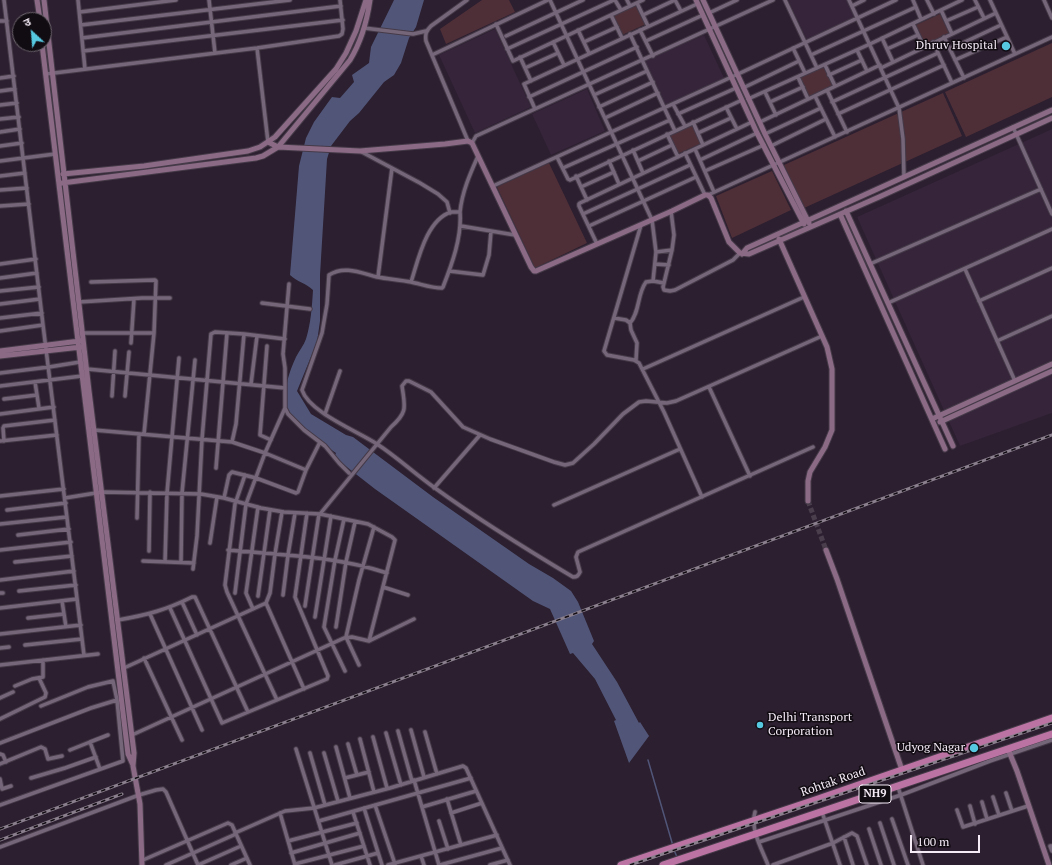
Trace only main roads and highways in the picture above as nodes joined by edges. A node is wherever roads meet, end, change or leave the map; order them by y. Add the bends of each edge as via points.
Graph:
1 (1052, 718) edge
2 (1052, 734) edge
3 (666, 864) edge
4 (621, 865) edge

1 - 4 highway, Rohtak Road / NH9
2 - 3 highway, Rohtak Road / NH9 via 1009,752

